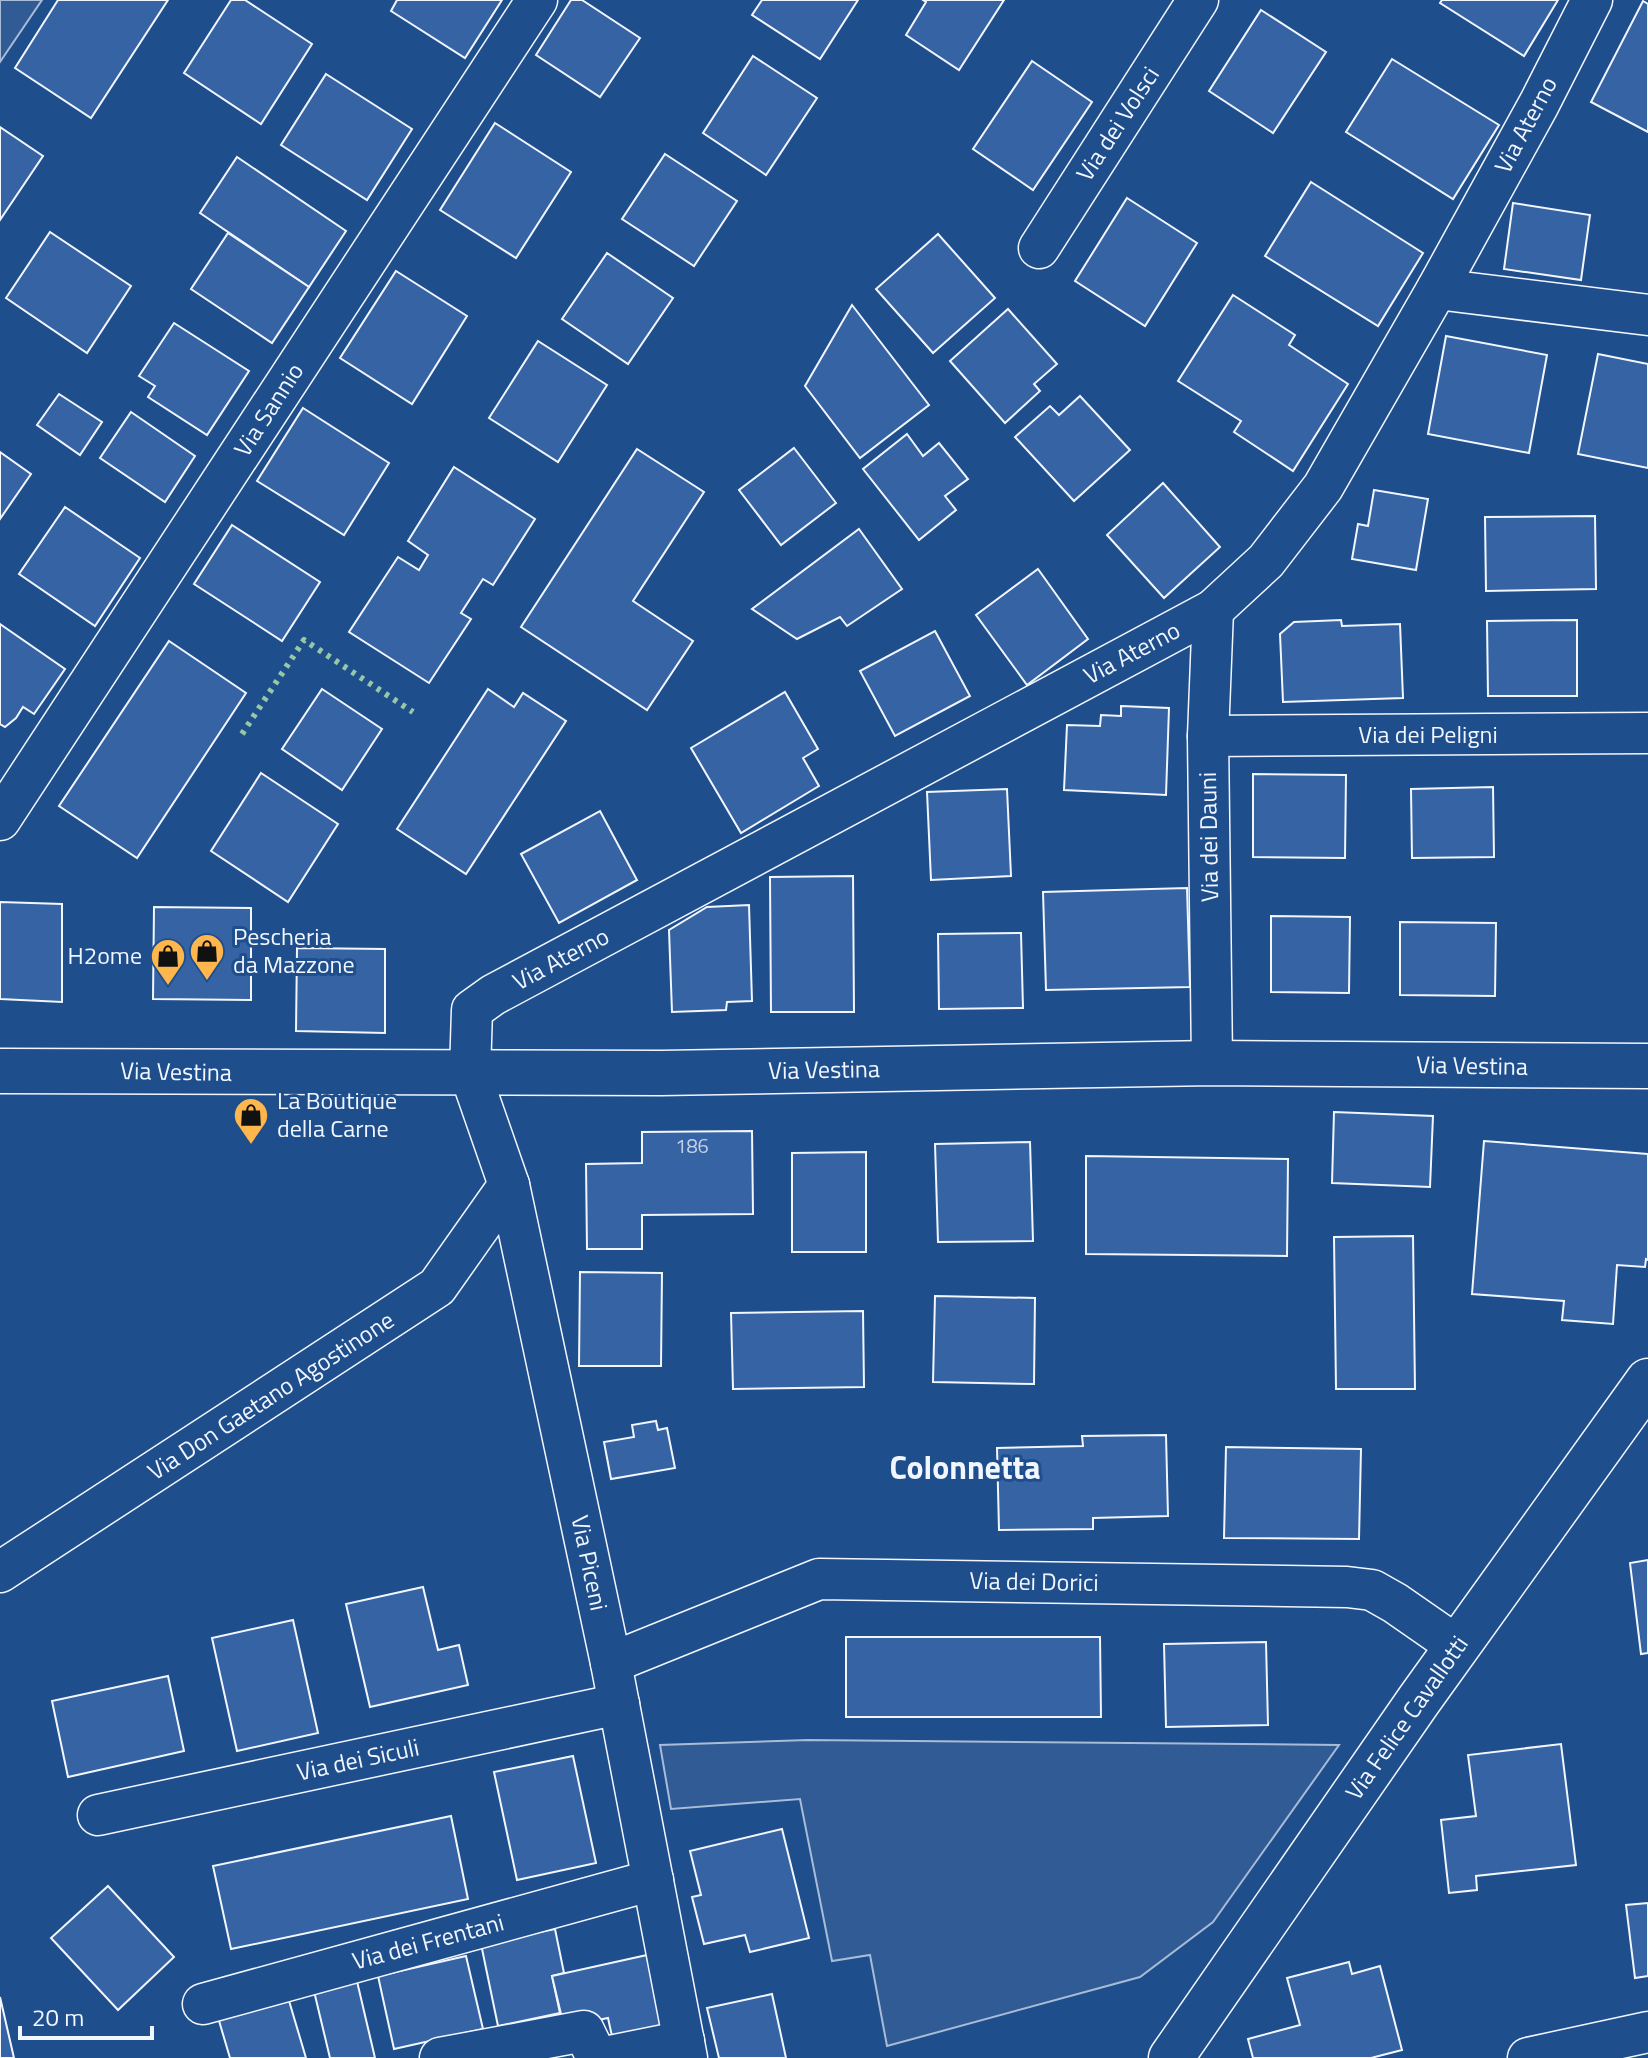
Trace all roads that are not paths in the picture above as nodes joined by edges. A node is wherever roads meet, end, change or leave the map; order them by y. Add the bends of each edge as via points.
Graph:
1 (537, 0) edge
2 (1198, 0) edge
3 (1592, 0) edge
4 (1039, 248) dead end
5 (1437, 289) junction
6 (1648, 315) edge
7 (1213, 610) junction
8 (1648, 733) edge
9 (1208, 736) junction
10 (0, 820) edge
11 (1212, 1063) junction
12 (1648, 1066) edge
13 (0, 1071) edge
14 (470, 1073) junction
15 (509, 1185) junction
16 (1648, 1381) edge
17 (0, 1572) edge
18 (1457, 1646) junction
19 (611, 1663) junction
20 (619, 1704) junction
21 (98, 1815) dead end
22 (653, 1880) junction
23 (203, 2004) dead end
24 (1648, 2032) edge
25 (686, 2049) edge
26 (440, 2058) edge
27 (599, 2058) edge
28 (1171, 2058) edge
29 (1528, 2058) edge

1 - 10 street, Via Sannio
2 - 4 street, Via dei Volsci
3 - 5 street, Via Aterno
5 - 6 street
5 - 7 street, Via Aterno via 1323,487 1266,561
7 - 9 street, Via dei Dauni
7 - 14 street, Via Aterno via 493,995 472,1010
8 - 9 street, Via dei Peligni
9 - 11 street, Via dei Dauni
11 - 12 main road, Via Vestina
11 - 14 main road, Via Vestina
13 - 14 main road, Via Vestina
14 - 15 street, Via Piceni
15 - 17 street, Via Don Gaetano Agostinone via 437,1287
15 - 19 street, Via Piceni
16 - 18 main road, Via Felice Cavallotti
18 - 19 street, Via dei Dorici via 1372,1590 1347,1587 819,1579
18 - 28 main road, Via Felice Cavallotti
19 - 20 street, Via Piceni
20 - 21 street, Via dei Siculi
20 - 22 street, Via Piceni
22 - 23 street, Via dei Frentani
22 - 25 street, Via Piceni
24 - 29 street
25 - 27 street
26 - 27 street via 584,2031

